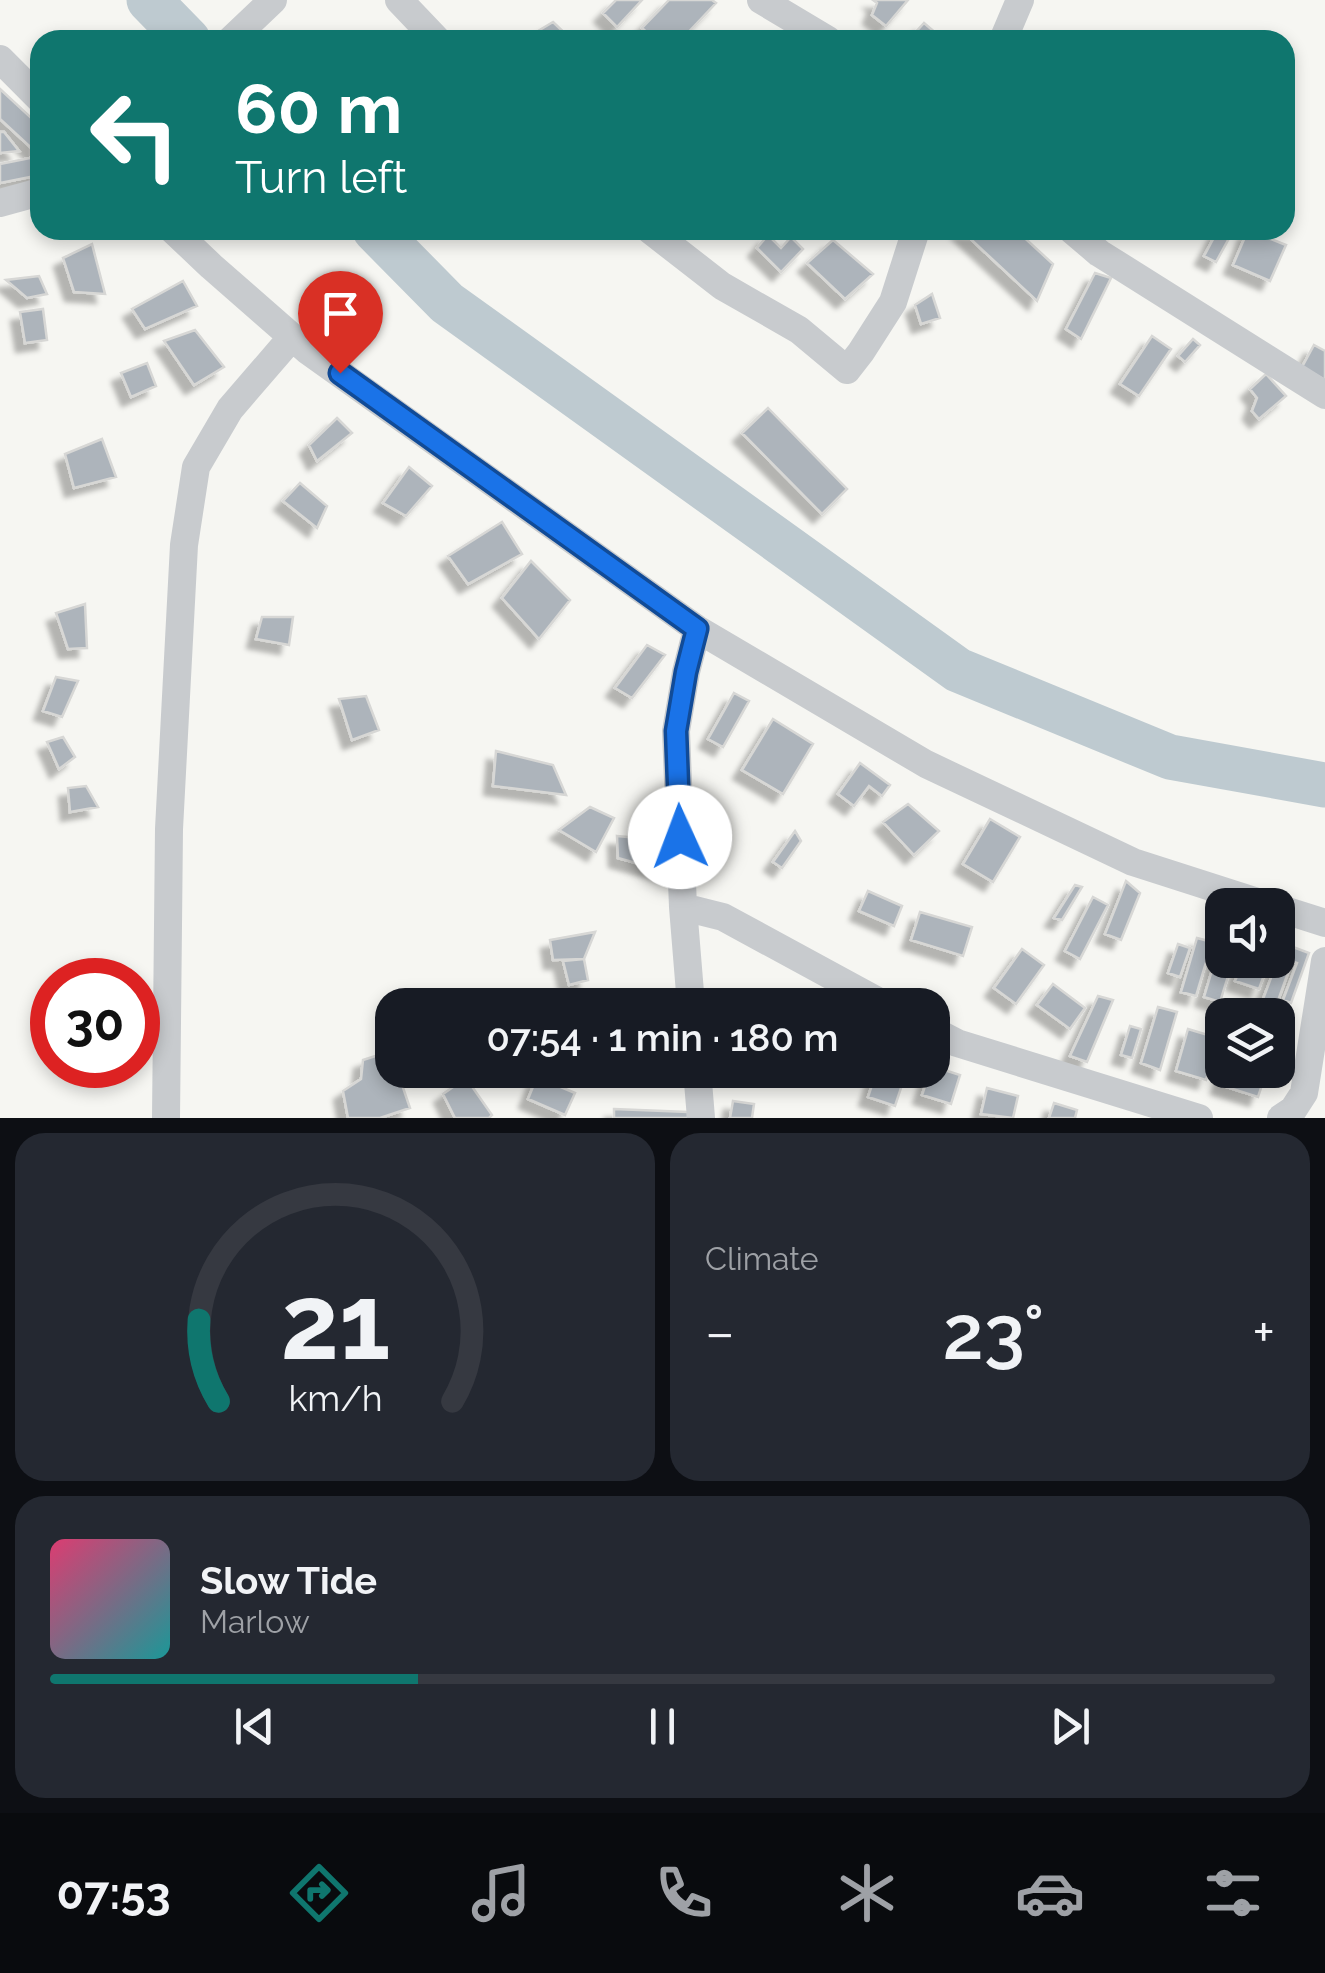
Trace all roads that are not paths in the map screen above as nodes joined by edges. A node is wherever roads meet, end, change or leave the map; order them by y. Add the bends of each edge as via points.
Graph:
1 (399, 0) edge
2 (761, 0) edge
3 (1020, 0) edge
4 (264, 8) edge
5 (242, 30) edge
6 (428, 30) edge
7 (811, 30) edge
8 (1007, 30) edge
9 (0, 60) edge
10 (30, 89) edge
11 (30, 195) edge
12 (0, 203) edge
13 (183, 240) edge
14 (663, 240) edge
15 (913, 240) edge
16 (1084, 240) edge
17 (292, 336) junction
18 (1325, 394) edge
19 (697, 629) junction
20 (1214, 888) edge
21 (683, 908) junction
22 (1295, 913) edge
23 (1325, 923) edge
24 (1325, 961) edge
25 (690, 988) edge
26 (854, 988) edge
27 (950, 1040) edge
28 (698, 1088) edge
29 (166, 1118) edge
30 (701, 1118) edge
31 (1200, 1118) edge
32 (1281, 1118) edge

1 - 6 street
2 - 7 street
3 - 8 street
4 - 5 street
9 - 10 street
11 - 12 street
13 - 17 street
14 - 15 street via 847,370 893,302
16 - 18 street
17 - 19 street
17 - 29 street via 230,409 196,466 184,546 169,830
19 - 20 street via 926,764 1133,862
19 - 21 street via 676,731
21 - 25 street
21 - 26 street via 723,917
22 - 23 street
24 - 32 street via 1304,1093
27 - 31 street
28 - 30 street

